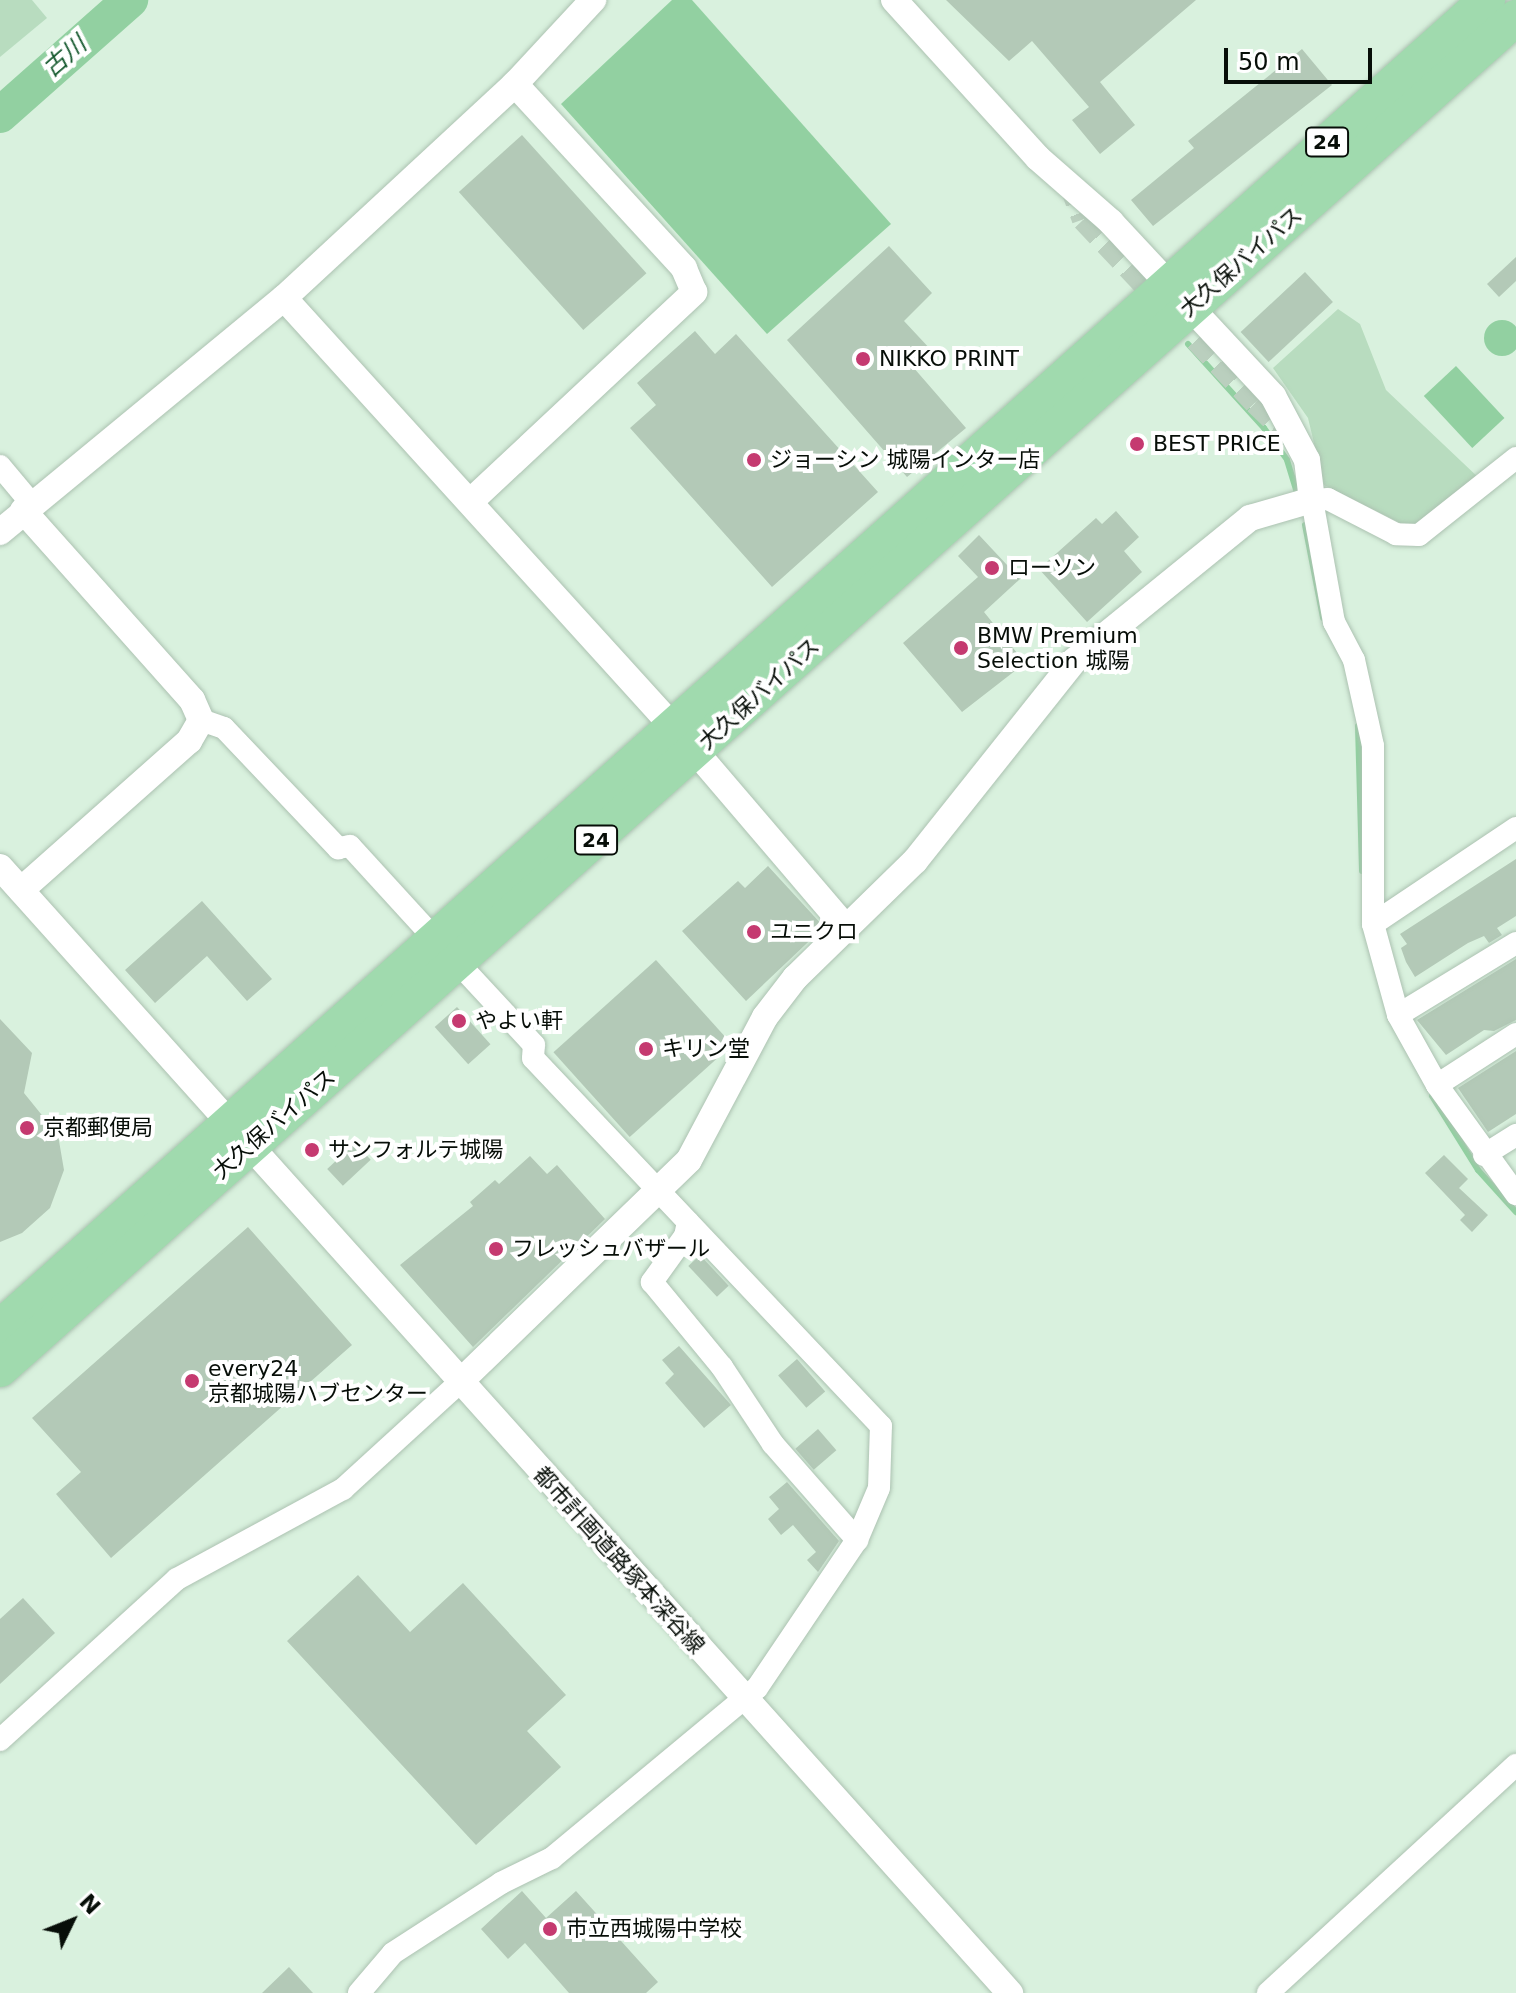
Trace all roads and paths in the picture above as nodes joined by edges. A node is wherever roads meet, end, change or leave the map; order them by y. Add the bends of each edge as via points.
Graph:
1 (593, 0) edge
2 (894, 0) edge
3 (1487, 0) edge
4 (1516, 18) edge
5 (515, 84) junction
6 (1178, 296) junction
7 (284, 298) junction
8 (1516, 458) edge
9 (0, 466) edge
10 (1312, 500) junction
11 (471, 501) junction
12 (27, 506) junction
13 (0, 532) edge
14 (201, 720) junction
15 (685, 740) junction
16 (1516, 828) edge
17 (0, 867) edge
18 (21, 890) junction
19 (1373, 924) junction
20 (846, 928) junction
21 (1516, 943) edge
22 (442, 953) junction
23 (1398, 1015) junction
24 (1516, 1034) edge
25 (1437, 1085) junction
26 (1516, 1135) edge
27 (239, 1136) junction
28 (1484, 1155) junction
29 (659, 1193) junction
30 (1516, 1194) edge
31 (688, 1222) junction
32 (0, 1328) edge
33 (0, 1369) edge
34 (459, 1383) junction
35 (857, 1540) junction
36 (742, 1697) junction
37 (0, 1740) edge
38 (1516, 1765) edge
39 (359, 1993) edge
40 (1010, 1993) edge
41 (1268, 1993) edge

1 - 5 street
2 - 6 street via 1038,158 1111,222
3 - 6 highway, 大久保バイパス / 24
4 - 6 highway, 大久保バイパス / 24
5 - 7 street
5 - 11 street via 688,274 694,292
6 - 10 street via 1273,396 1307,460
6 - 15 highway, 大久保バイパス / 24
7 - 11 street
7 - 12 street
8 - 10 street via 1419,535 1396,534 1328,499
9 - 12 street
10 - 19 street via 1334,622 1354,660 1373,746
10 - 20 street via 1250,518 1074,661 915,861
11 - 15 street
12 - 13 street
12 - 14 street via 192,700
14 - 18 street via 189,741
14 - 22 street via 224,728 338,848 350,846
15 - 20 street
15 - 22 highway, 大久保バイパス / 24
16 - 19 street
17 - 18 street, 都市計画道路塚本深谷線
18 - 27 street, 都市計画道路塚本深谷線
19 - 23 street
20 - 29 street via 795,978 765,1017 709,1130
21 - 23 street
22 - 27 highway, 大久保バイパス / 24
22 - 29 street via 534,1045 533,1058
23 - 25 street
24 - 25 street
25 - 28 street
26 - 28 street
27 - 32 highway, 大久保バイパス / 24
27 - 33 highway, 大久保バイパス / 24
27 - 34 street, 都市計画道路塚本深谷線
28 - 30 street
29 - 31 street
29 - 34 street
31 - 35 street via 881,1426 879,1488
31 - 35 street via 685,1236 652,1282 722,1367 773,1444
34 - 36 street, 都市計画道路塚本深谷線
34 - 37 street via 343,1489 177,1579
35 - 36 street via 763,1680
36 - 39 street via 552,1858 501,1883 393,1953
36 - 40 street, 都市計画道路塚本深谷線
38 - 41 street

